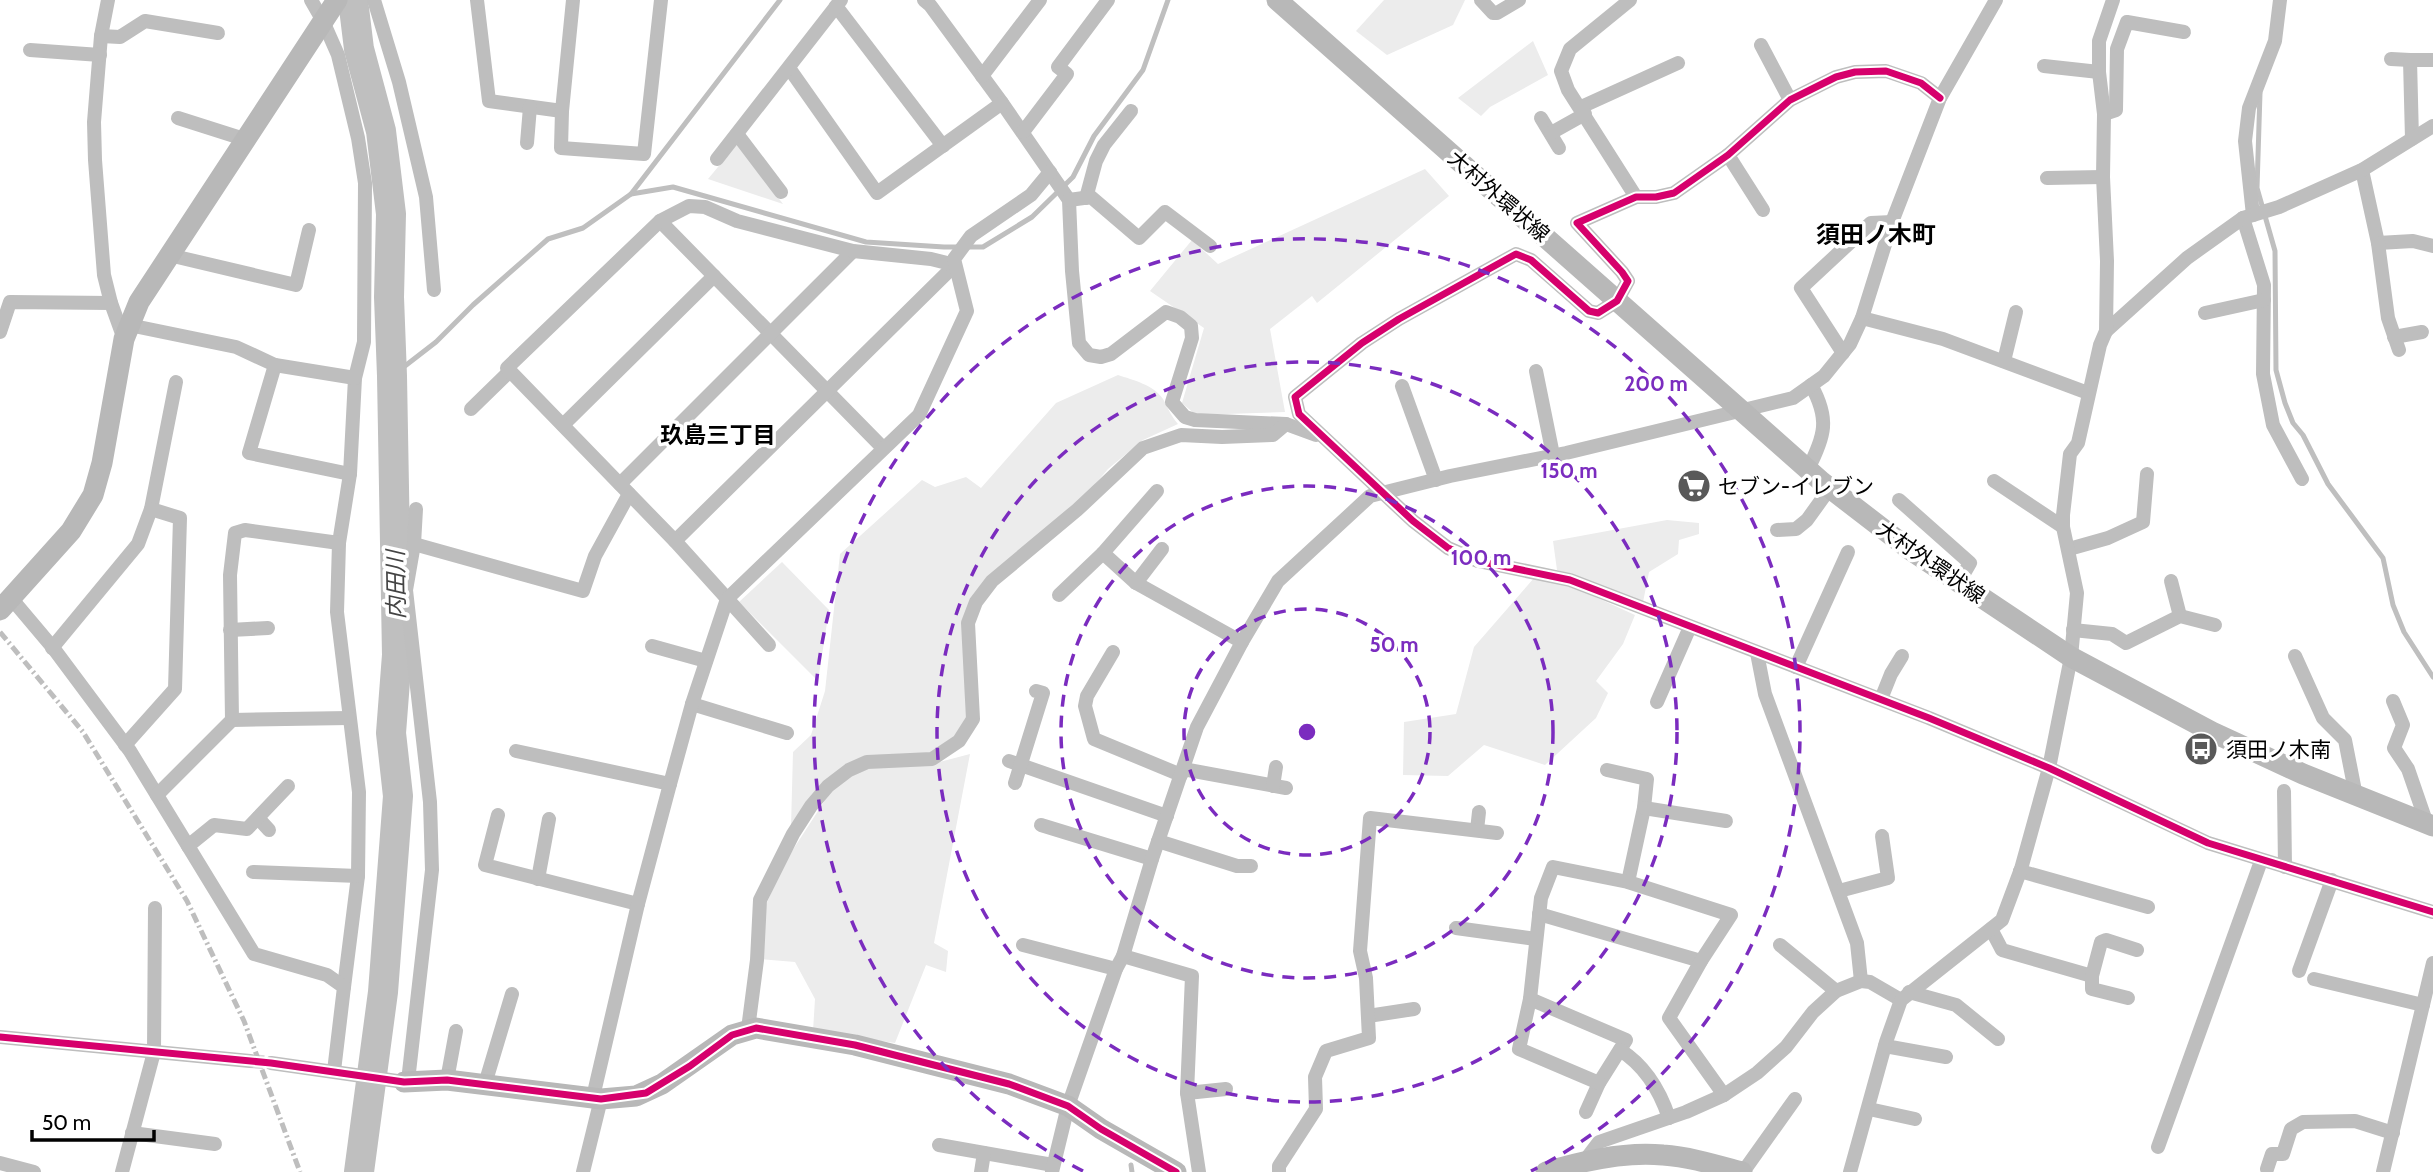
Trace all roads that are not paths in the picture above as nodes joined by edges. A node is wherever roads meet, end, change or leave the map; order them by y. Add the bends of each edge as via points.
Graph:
1 (108, 0) edge
2 (311, 0) edge
3 (337, 0) edge
4 (374, 0) edge
5 (477, 0) edge
6 (573, 0) edge
7 (661, 0) edge
8 (924, 0) edge
9 (1040, 0) edge
10 (1108, 0) edge
11 (1277, 0) edge
12 (1481, 0) edge
13 (1519, 0) edge
14 (1630, 0) edge
15 (1996, 0) edge
16 (2113, 0) edge
17 (2280, 0) edge
18 (838, 3) edge
19 (323, 21) junction
20 (2184, 32) dead end
21 (218, 33) dead end
22 (101, 36) junction
23 (1761, 45) dead end
24 (30, 50) dead end
25 (100, 55) junction
26 (2391, 59) dead end
27 (2410, 60) junction
28 (2433, 61) edge
29 (1678, 63) dead end
30 (2044, 66) dead end
31 (789, 68) junction
32 (2099, 72) junction
33 (982, 76) junction
34 (1940, 98) junction
35 (1790, 100) junction
36 (1002, 103) junction
37 (530, 107) junction
38 (562, 111) junction
39 (1131, 111) dead end
40 (1583, 111) junction
41 (2104, 114) junction
42 (178, 118) dead end
43 (1541, 118) dead end
44 (2433, 125) edge
45 (1023, 132) junction
46 (1551, 133) junction
47 (737, 134) junction
48 (244, 139) junction
49 (2412, 139) junction
50 (527, 143) dead end
51 (943, 146) junction
52 (1559, 148) dead end
53 (1728, 155) junction
54 (717, 159) dead end
55 (2362, 170) junction
56 (2103, 177) junction
57 (2046, 178) dead end
58 (1060, 187) junction
59 (781, 192) dead end
60 (1636, 197) junction
61 (1086, 198) junction
62 (1763, 210) dead end
63 (2251, 215) junction
64 (660, 221) junction
65 (1892, 222) junction
66 (309, 230) dead end
67 (2378, 243) junction
68 (1210, 246) dead end
69 (2433, 246) edge
70 (853, 251) junction
71 (169, 255) junction
72 (954, 262) junction
73 (715, 276) junction
74 (434, 290) dead end
75 (2264, 300) junction
76 (1617, 301) junction
77 (111, 303) junction
78 (2016, 312) dead end
79 (2205, 313) dead end
80 (1862, 318) junction
81 (2106, 331) junction
82 (0, 332) edge
83 (126, 332) junction
84 (2422, 332) dead end
85 (772, 334) junction
86 (1843, 352) junction
87 (2004, 361) junction
88 (275, 365) junction
89 (510, 371) junction
90 (1536, 371) dead end
91 (355, 378) junction
92 (176, 383) dead end
93 (1811, 385) junction
94 (1402, 386) dead end
95 (828, 390) junction
96 (2088, 393) junction
97 (471, 409) dead end
98 (1744, 411) junction
99 (1286, 424) junction
100 (563, 425) junction
101 (1324, 438) junction
102 (883, 448) junction
103 (1553, 456) junction
104 (1808, 469) junction
105 (350, 474) junction
106 (2147, 474) dead end
107 (2302, 479) dead end
108 (1436, 480) junction
109 (1994, 481) dead end
110 (1829, 488) junction
111 (625, 489) junction
112 (1157, 491) dead end
113 (1385, 492) junction
114 (1899, 500) dead end
115 (151, 509) junction
116 (416, 509) dead end
117 (2063, 527) junction
118 (1777, 530) dead end
119 (675, 541) junction
120 (339, 543) junction
121 (414, 544) junction
122 (1162, 549) dead end
123 (2069, 549) junction
124 (1848, 552) dead end
125 (1103, 553) junction
126 (2171, 581) dead end
127 (1959, 582) junction
128 (1136, 583) junction
129 (1059, 595) dead end
130 (4, 598) edge
131 (727, 599) junction
132 (2180, 616) junction
133 (2215, 625) dead end
134 (1690, 627) junction
135 (268, 628) dead end
136 (230, 629) junction
137 (2073, 630) junction
138 (1242, 642) junction
139 (769, 645) dead end
140 (652, 646) dead end
141 (52, 648) junction
142 (1113, 652) dead end
143 (1757, 653) junction
144 (1902, 656) dead end
145 (2295, 656) dead end
146 (2071, 657) junction
147 (706, 661) junction
148 (1796, 667) junction
149 (1036, 691) dead end
150 (1881, 699) junction
151 (2393, 701) dead end
152 (1657, 702) dead end
153 (692, 704) junction
154 (349, 719) junction
155 (232, 720) junction
156 (787, 733) dead end
157 (125, 745) junction
158 (516, 751) dead end
159 (1015, 763) junction
160 (1276, 767) dead end
161 (2049, 768) junction
162 (1607, 770) dead end
163 (1182, 772) junction
164 (1015, 783) dead end
165 (670, 784) junction
166 (288, 786) dead end
167 (2284, 791) dead end
168 (157, 795) junction
169 (2356, 796) junction
170 (1644, 808) junction
171 (1479, 812) dead end
172 (498, 815) dead end
173 (1167, 816) junction
174 (258, 818) junction
175 (549, 819) dead end
176 (1726, 821) dead end
177 (1041, 825) dead end
178 (2430, 825) edge
179 (269, 830) dead end
180 (1476, 830) junction
181 (1497, 833) dead end
182 (1882, 836) dead end
183 (1158, 841) junction
184 (188, 846) junction
185 (1152, 859) junction
186 (2261, 861) junction
187 (1251, 866) dead end
188 (2285, 867) junction
189 (253, 872) dead end
190 (2020, 872) junction
191 (358, 876) junction
192 (538, 879) junction
193 (2332, 880) junction
194 (1628, 882) junction
195 (1839, 891) junction
196 (638, 904) junction
197 (2148, 907) dead end
198 (155, 908) dead end
199 (2433, 912) edge
200 (1539, 914) junction
201 (1456, 928) dead end
202 (1991, 929) junction
203 (1536, 939) junction
204 (1023, 945) dead end
205 (1780, 945) dead end
206 (2137, 950) dead end
207 (1701, 961) junction
208 (1120, 962) junction
209 (2433, 963) edge
210 (2300, 971) dead end
211 (2092, 976) junction
212 (2314, 979) dead end
213 (1861, 981) junction
214 (344, 987) junction
215 (1836, 991) junction
216 (512, 994) dead end
217 (1905, 996) junction
218 (2128, 998) dead end
219 (1531, 999) junction
220 (2423, 1005) junction
221 (1414, 1009) dead end
222 (1368, 1016) junction
223 (748, 1029) junction
224 (456, 1031) dead end
225 (0, 1037) edge
226 (1998, 1039) dead end
227 (1885, 1046) junction
228 (1620, 1050) junction
229 (154, 1052) junction
230 (1946, 1056) dead end
231 (250, 1061) tunnel mouth
232 (271, 1063) tunnel mouth
233 (339, 1071) junction
234 (447, 1080) junction
235 (406, 1082) junction
236 (1600, 1083) junction
237 (485, 1084) junction
238 (1226, 1089) dead end
239 (1187, 1093) junction
240 (1724, 1095) junction
241 (597, 1098) junction
242 (1795, 1099) dead end
243 (1068, 1106) junction
244 (1870, 1109) junction
245 (1586, 1112) dead end
246 (1669, 1118) junction
247 (1915, 1119) dead end
248 (132, 1133) junction
249 (2393, 1133) junction
250 (215, 1144) dead end
251 (939, 1145) dead end
252 (2158, 1147) dead end
253 (984, 1153) junction
254 (0, 1163) edge
255 (1053, 1168) edge
256 (1563, 1168) edge
257 (2267, 1169) dead end
258 (34, 1172) edge
259 (122, 1172) edge
260 (583, 1172) edge
261 (981, 1172) edge
262 (1177, 1172) edge
263 (1199, 1172) edge
264 (1279, 1172) edge
265 (1742, 1172) edge
266 (1850, 1172) edge
267 (2383, 1172) edge

1 - 22 street
2 - 19 street
3 - 19 street
4 - 74 street via 426,197
5 - 37 street via 489,101
6 - 38 street
7 - 38 street via 647,157 561,148
8 - 33 street
9 - 33 street
10 - 45 street via 1058,67 1067,74
11 - 76 street, 大村外環状線
12 - 13 street via 1493,13
14 - 40 street via 1570,49 1561,71
15 - 34 street
16 - 32 street via 2099,41
17 - 63 street via 2275,41 2249,108 2245,141
18 - 31 street
18 - 51 street
19 - 48 street
19 - 91 street via 351,103 365,183 364,342
20 - 41 street via 2127,22 2117,49 2116,110
21 - 22 street via 145,21 120,37
22 - 25 street
23 - 35 street
24 - 25 street
25 - 77 street via 95,160 104,275
26 - 27 street
27 - 28 street
27 - 49 street
29 - 40 street
30 - 32 street
31 - 47 street
31 - 51 street via 877,194
32 - 41 street
33 - 36 street
34 - 35 street via 1921,83 1886,71 1836,77
34 - 65 street
35 - 53 street
36 - 45 street
36 - 51 street
37 - 38 street
37 - 50 street
39 - 61 street via 1100,153
40 - 46 street
40 - 60 street
41 - 56 street
42 - 48 street
43 - 46 street
44 - 49 street
45 - 58 street
46 - 52 street
47 - 54 street
47 - 59 street
48 - 71 street
49 - 55 street
53 - 60 street via 1674,193
53 - 62 street
55 - 63 street
55 - 67 street
56 - 57 street
56 - 81 street
58 - 61 street
58 - 72 street via 1031,195 971,236
58 - 99 street via 1079,343 1089,355 1111,354 1166,312 1191,326 1192,338 1172,402 1177,411 1195,420
60 - 76 street via 1577,223 1628,281
61 - 68 street via 1091,197 1139,238 1165,212
63 - 75 street
63 - 81 street via 2187,258
64 - 70 street via 689,206 705,207 737,221
64 - 73 street
64 - 89 street via 507,368
65 - 80 street
65 - 86 street via 1871,223 1801,288
66 - 71 street via 296,285
67 - 69 street via 2413,241
67 - 84 street via 2396,343
70 - 72 street
70 - 85 street
71 - 83 street
72 - 95 street
72 - 102 street via 967,311 919,415
73 - 85 street
73 - 100 street
75 - 79 street
75 - 107 street via 2263,374 2273,425
76 - 98 street, 大村外環状線
76 - 101 street via 1598,313 1590,311 1531,260 1516,254 1399,319 1295,397 1299,414
77 - 82 street via 10,302
77 - 83 street
78 - 87 street
80 - 86 street
80 - 87 street
81 - 96 street
83 - 88 street via 236,347
83 - 130 street via 93,495 71,531
85 - 95 street
85 - 111 street
86 - 93 street
87 - 96 street
88 - 91 street
88 - 105 street via 249,453
89 - 97 street
89 - 100 street
90 - 103 street
91 - 105 street
92 - 115 street
93 - 98 street via 1793,398
93 - 104 street via 1824,422 1820,445
94 - 108 street
95 - 102 street
95 - 119 street
96 - 117 street via 2077,443 2070,454
98 - 103 street
98 - 104 street, 大村外環状線
99 - 101 street
99 - 223 street via 1273,435 1181,435 1143,448 992,581 968,623 973,719 959,741 932,759 867,762 849,770 828,786 793,834 760,900
100 - 111 street
101 - 113 street
102 - 131 street
103 - 108 street
104 - 110 street, 大村外環状線
105 - 120 street
106 - 123 street via 2143,522
108 - 113 street
109 - 117 street
110 - 118 street via 1796,529
110 - 127 street, 大村外環状線
111 - 119 street
111 - 121 street via 583,592
112 - 125 street
113 - 134 street via 1448,548 1478,561 1570,580
113 - 138 street via 1370,496 1278,581
114 - 127 street via 1970,563
115 - 141 street via 138,544
115 - 157 street via 180,518 175,689
116 - 121 street
117 - 123 street
119 - 131 street
120 - 136 street via 245,530 235,533
120 - 154 street via 337,612
121 - 235 street via 406,590 430,802 432,870
122 - 128 street
123 - 137 street via 2077,593
124 - 148 street
125 - 128 street
125 - 129 street
126 - 132 street
127 - 146 street, 大村外環状線
128 - 138 street
130 - 141 street
131 - 139 street
131 - 147 street
132 - 133 street
132 - 137 street via 2126,643 2112,634
134 - 143 street
134 - 152 street
135 - 136 street
136 - 155 street
137 - 146 street
138 - 163 street via 1197,727
140 - 147 street
141 - 157 street
142 - 163 street via 1087,696 1085,706 1094,739
143 - 148 street
143 - 195 street via 1765,694
144 - 150 street
145 - 169 street via 2323,718 2345,740
146 - 161 street
146 - 169 street, 大村外環状線 via 2205,729
147 - 153 street
148 - 150 street
149 - 159 street via 1043,693
150 - 161 street
151 - 178 street via 2403,725 2394,748 2408,769
153 - 156 street
153 - 165 street
154 - 155 street
154 - 191 street via 359,792
155 - 168 street
157 - 168 street
158 - 165 street
159 - 164 street
159 - 173 street
160 - 163 street via 1280,787
161 - 186 street via 2208,843
161 - 190 street
162 - 170 street via 1647,779
163 - 173 street
165 - 196 street
166 - 174 street
167 - 188 street
168 - 184 street
169 - 178 street, 大村外環状線
170 - 176 street
170 - 194 street
171 - 180 street
172 - 192 street via 485,865
173 - 183 street
174 - 179 street
174 - 184 street via 247,829 214,825
175 - 192 street
177 - 185 street
180 - 181 street
180 - 222 street via 1370,818 1360,951
182 - 195 street via 1888,878
183 - 185 street
183 - 187 street via 1237,866
184 - 214 street via 254,954 327,975
185 - 208 street
186 - 188 street
186 - 252 street
188 - 193 street
189 - 191 street
190 - 197 street
190 - 202 street via 2003,920
191 - 214 street
192 - 196 street
193 - 199 street
193 - 210 street
194 - 200 street via 1553,867
194 - 207 street via 1731,915
195 - 213 street via 1857,943
196 - 241 street
198 - 229 street
200 - 203 street
200 - 207 street
201 - 203 street
202 - 211 street via 2002,950
202 - 217 street
203 - 219 street
204 - 208 street
205 - 215 street
206 - 211 street via 2106,940 2101,943
207 - 240 street via 1670,1018
208 - 239 street via 1192,976
208 - 243 street
209 - 220 street
211 - 218 street via 2092,989
212 - 220 street
213 - 215 street
213 - 217 street
214 - 233 street
215 - 240 street via 1758,1073
216 - 237 street
217 - 226 street via 1956,1006
217 - 227 street
219 - 228 street via 1626,1040
219 - 236 street via 1519,1049
220 - 249 street
221 - 222 street
222 - 264 street via 1369,1038 1326,1051 1315,1077 1316,1109
223 - 241 street via 646,1093
223 - 243 street via 855,1045 1009,1084
224 - 234 street
225 - 229 street
227 - 230 street
227 - 244 street
228 - 236 street
228 - 246 street via 1646,1073
229 - 231 street
229 - 248 street
232 - 233 street
233 - 235 street
234 - 235 street
234 - 237 street
236 - 245 street
237 - 241 street
238 - 239 street
239 - 263 street
240 - 246 street
241 - 260 street
242 - 265 street
243 - 255 street
243 - 262 street
244 - 247 street
244 - 266 street
246 - 256 street via 1599,1142
248 - 250 street
248 - 259 street
249 - 257 street via 2355,1121 2303,1122 2291,1129 2283,1154 2273,1154
249 - 267 street
251 - 253 street
253 - 255 street
253 - 261 street
254 - 258 street
256 - 265 street via 1636,1154 1662,1154

